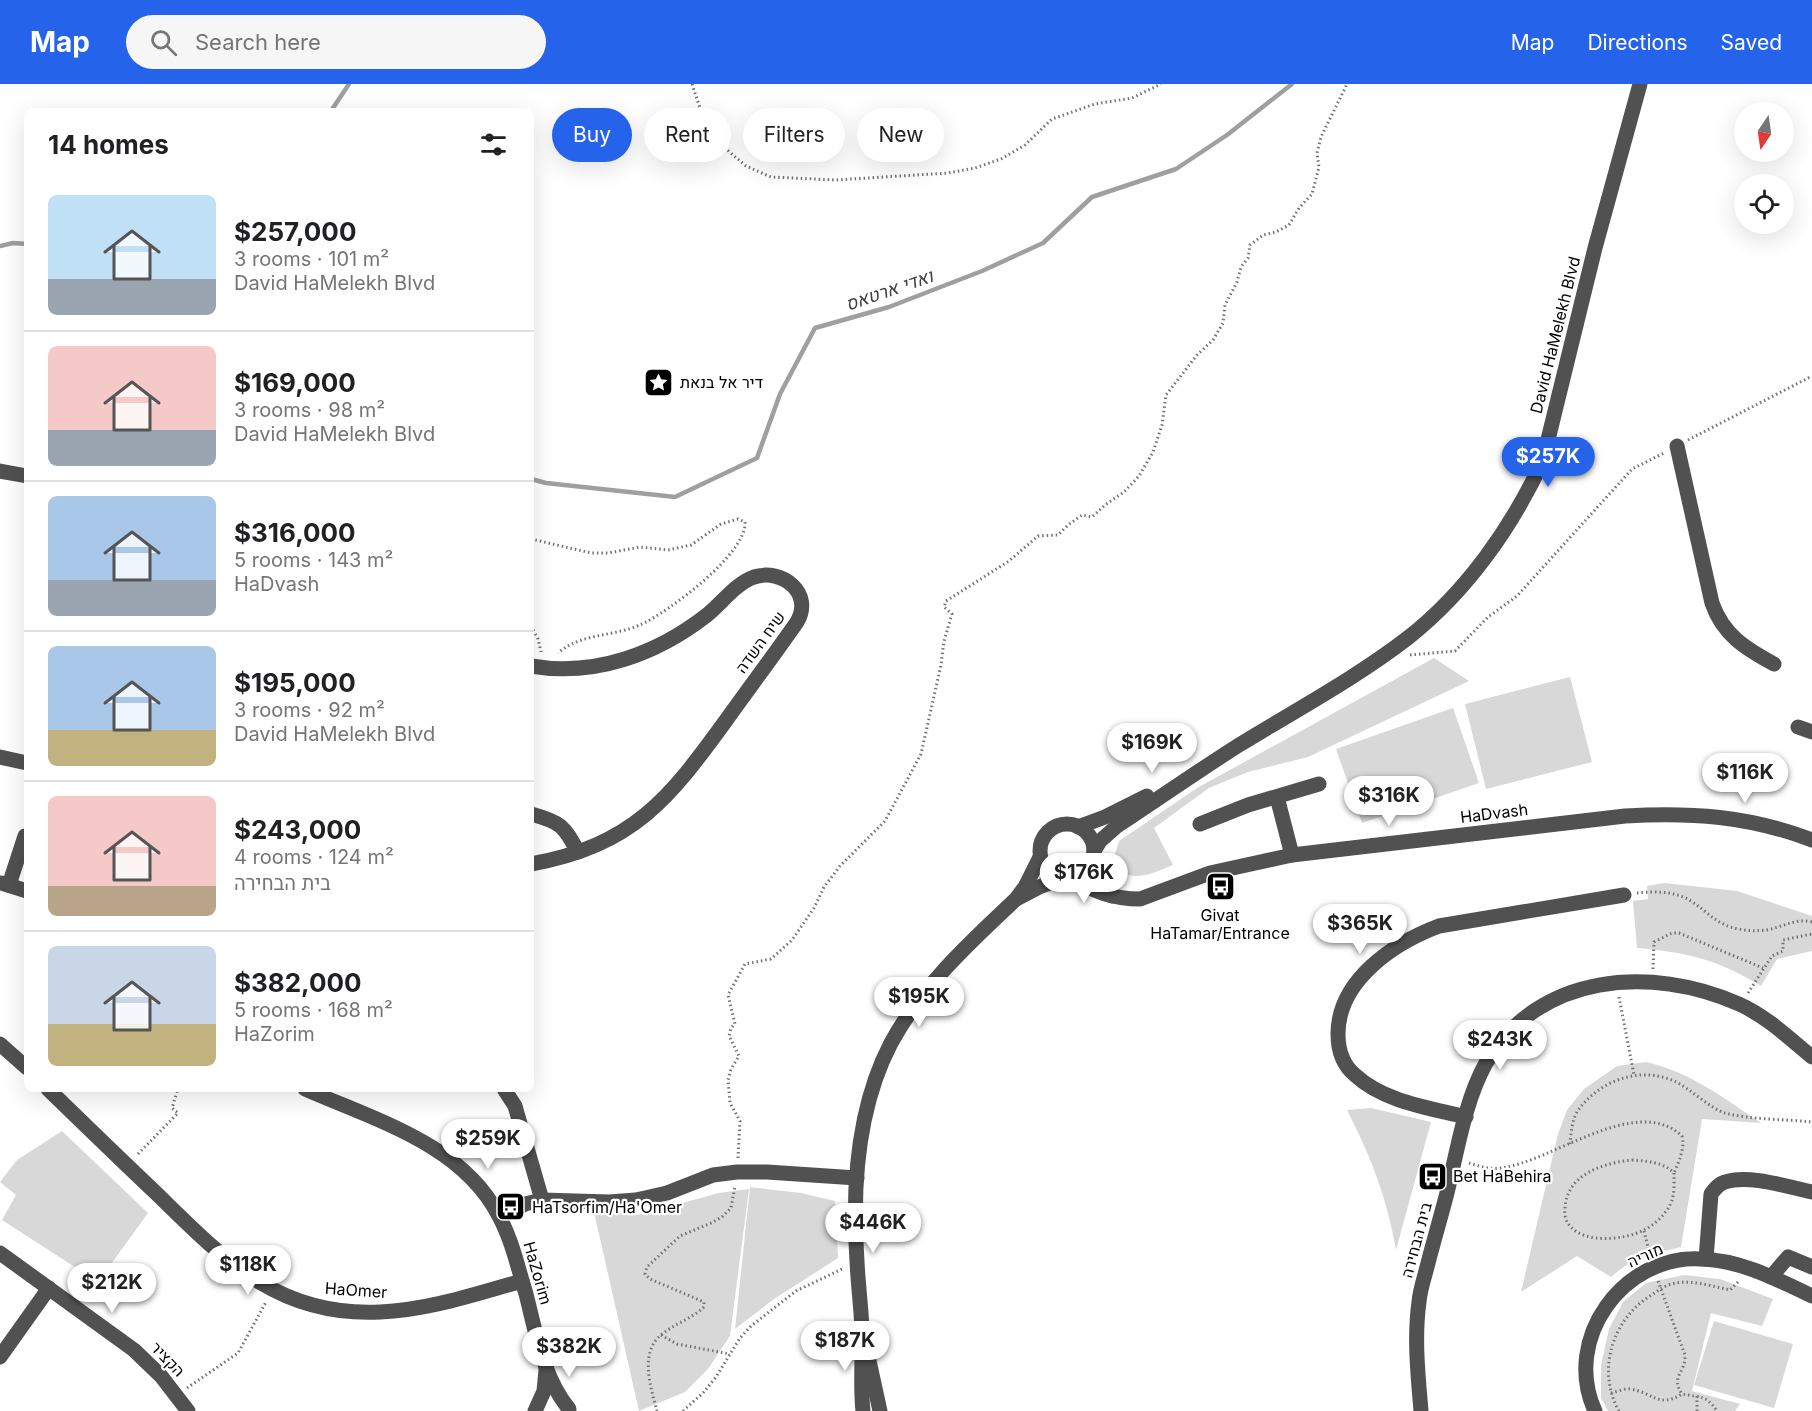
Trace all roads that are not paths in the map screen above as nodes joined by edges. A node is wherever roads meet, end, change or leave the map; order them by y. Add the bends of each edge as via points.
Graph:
1 (1640, 84) edge
2 (1677, 446) road end
3 (0, 471) edge
4 (24, 475) edge
5 (1774, 664) dead end
6 (543, 668) edge
7 (1237, 747) junction
8 (0, 757) edge
9 (24, 762) edge
10 (1319, 784) dead end
11 (1277, 797) junction
12 (534, 815) edge
13 (1200, 824) dead end
14 (1078, 827) junction
15 (24, 838) edge
16 (1812, 840) edge
17 (578, 852) junction
18 (1093, 855) junction
19 (1292, 855) junction
20 (1040, 857) junction
21 (534, 863) edge
22 (1068, 878) junction
23 (4, 884) edge
24 (24, 890) edge
25 (1624, 895) road end
26 (1112, 896) junction
27 (1016, 899) junction
28 (0, 1044) edge
29 (1812, 1057) edge
30 (24, 1065) edge
31 (51, 1092) edge
32 (312, 1092) edge
33 (506, 1092) edge
34 (1466, 1117) junction
35 (857, 1178) junction
36 (1812, 1192) edge
37 (542, 1200) junction
38 (500, 1217) junction
39 (0, 1253) edge
40 (1706, 1259) junction
41 (1812, 1267) edge
42 (1771, 1277) junction
43 (522, 1281) junction
44 (49, 1288) junction
45 (1812, 1296) edge
46 (862, 1330) junction
47 (0, 1357) edge
48 (544, 1361) junction
49 (570, 1410) edge
50 (188, 1411) edge
51 (535, 1411) edge
52 (863, 1411) edge
53 (880, 1411) edge
54 (1421, 1411) edge
55 (1594, 1411) edge

1 - 7 street, David HaMelekh Blvd via 1543,460 1507,528 1450,599 1411,636
2 - 5 street via 1718,619 1732,638
3 - 4 street
6 - 17 street, שיח השדה via 586,668 661,646 753,578 782,579 803,600 797,622 679,784 641,819
7 - 14 street, David HaMelekh Blvd via 1123,809
7 - 18 street, David HaMelekh Blvd via 1118,826 1100,841
8 - 9 street
10 - 11 street
11 - 13 street
11 - 19 street
12 - 17 street via 565,828
14 - 18 street via 1089,837
14 - 20 street via 1065,824 1052,828 1043,838
15 - 23 street
16 - 19 street, HaDvash via 1756,822 1670,813
17 - 21 street, שיח השדה
18 - 22 street via 1084,871
18 - 26 street via 1101,884
19 - 26 street, HaDvash via 1210,873 1140,899
20 - 22 street via 1048,871
20 - 27 street
22 - 26 street, HaDvash
22 - 27 street via 1039,886
23 - 24 street
25 - 34 street via 1439,926 1396,947 1354,988 1342,1008 1338,1029 1340,1050 1348,1068 1364,1083 1390,1096
27 - 35 street via 923,993 890,1045 866,1113
28 - 30 street
29 - 34 street, בית הבחירה via 1773,1025 1741,1005 1707,991 1653,982 1599,985 1565,995 1534,1011 1507,1034 1486,1064
31 - 43 street, HaOmer via 232,1265 300,1302 379,1312 437,1305
32 - 38 street, HaZorim via 441,1152 475,1181
33 - 37 street via 514,1106
34 - 54 street, בית הבחירה via 1420,1296 1417,1345
35 - 37 street via 737,1172 713,1175 636,1200
35 - 46 street via 856,1260
36 - 40 street via 1756,1180 1726,1181 1717,1186 1711,1194
37 - 38 street
38 - 43 street, HaZorim
39 - 44 street, הקציר
40 - 42 street, מוריה via 1750,1268
40 - 55 street, מוריה via 1679,1260 1653,1267 1613,1296 1600,1315 1590,1344 1586,1372
41 - 42 street via 1788,1257
42 - 45 street, מוריה
43 - 48 street, HaZorim
44 - 47 street
44 - 50 street, הקציר via 134,1350
46 - 52 street
46 - 53 street
48 - 49 street
48 - 51 street via 545,1386
49 - 51 street via 551,1405

